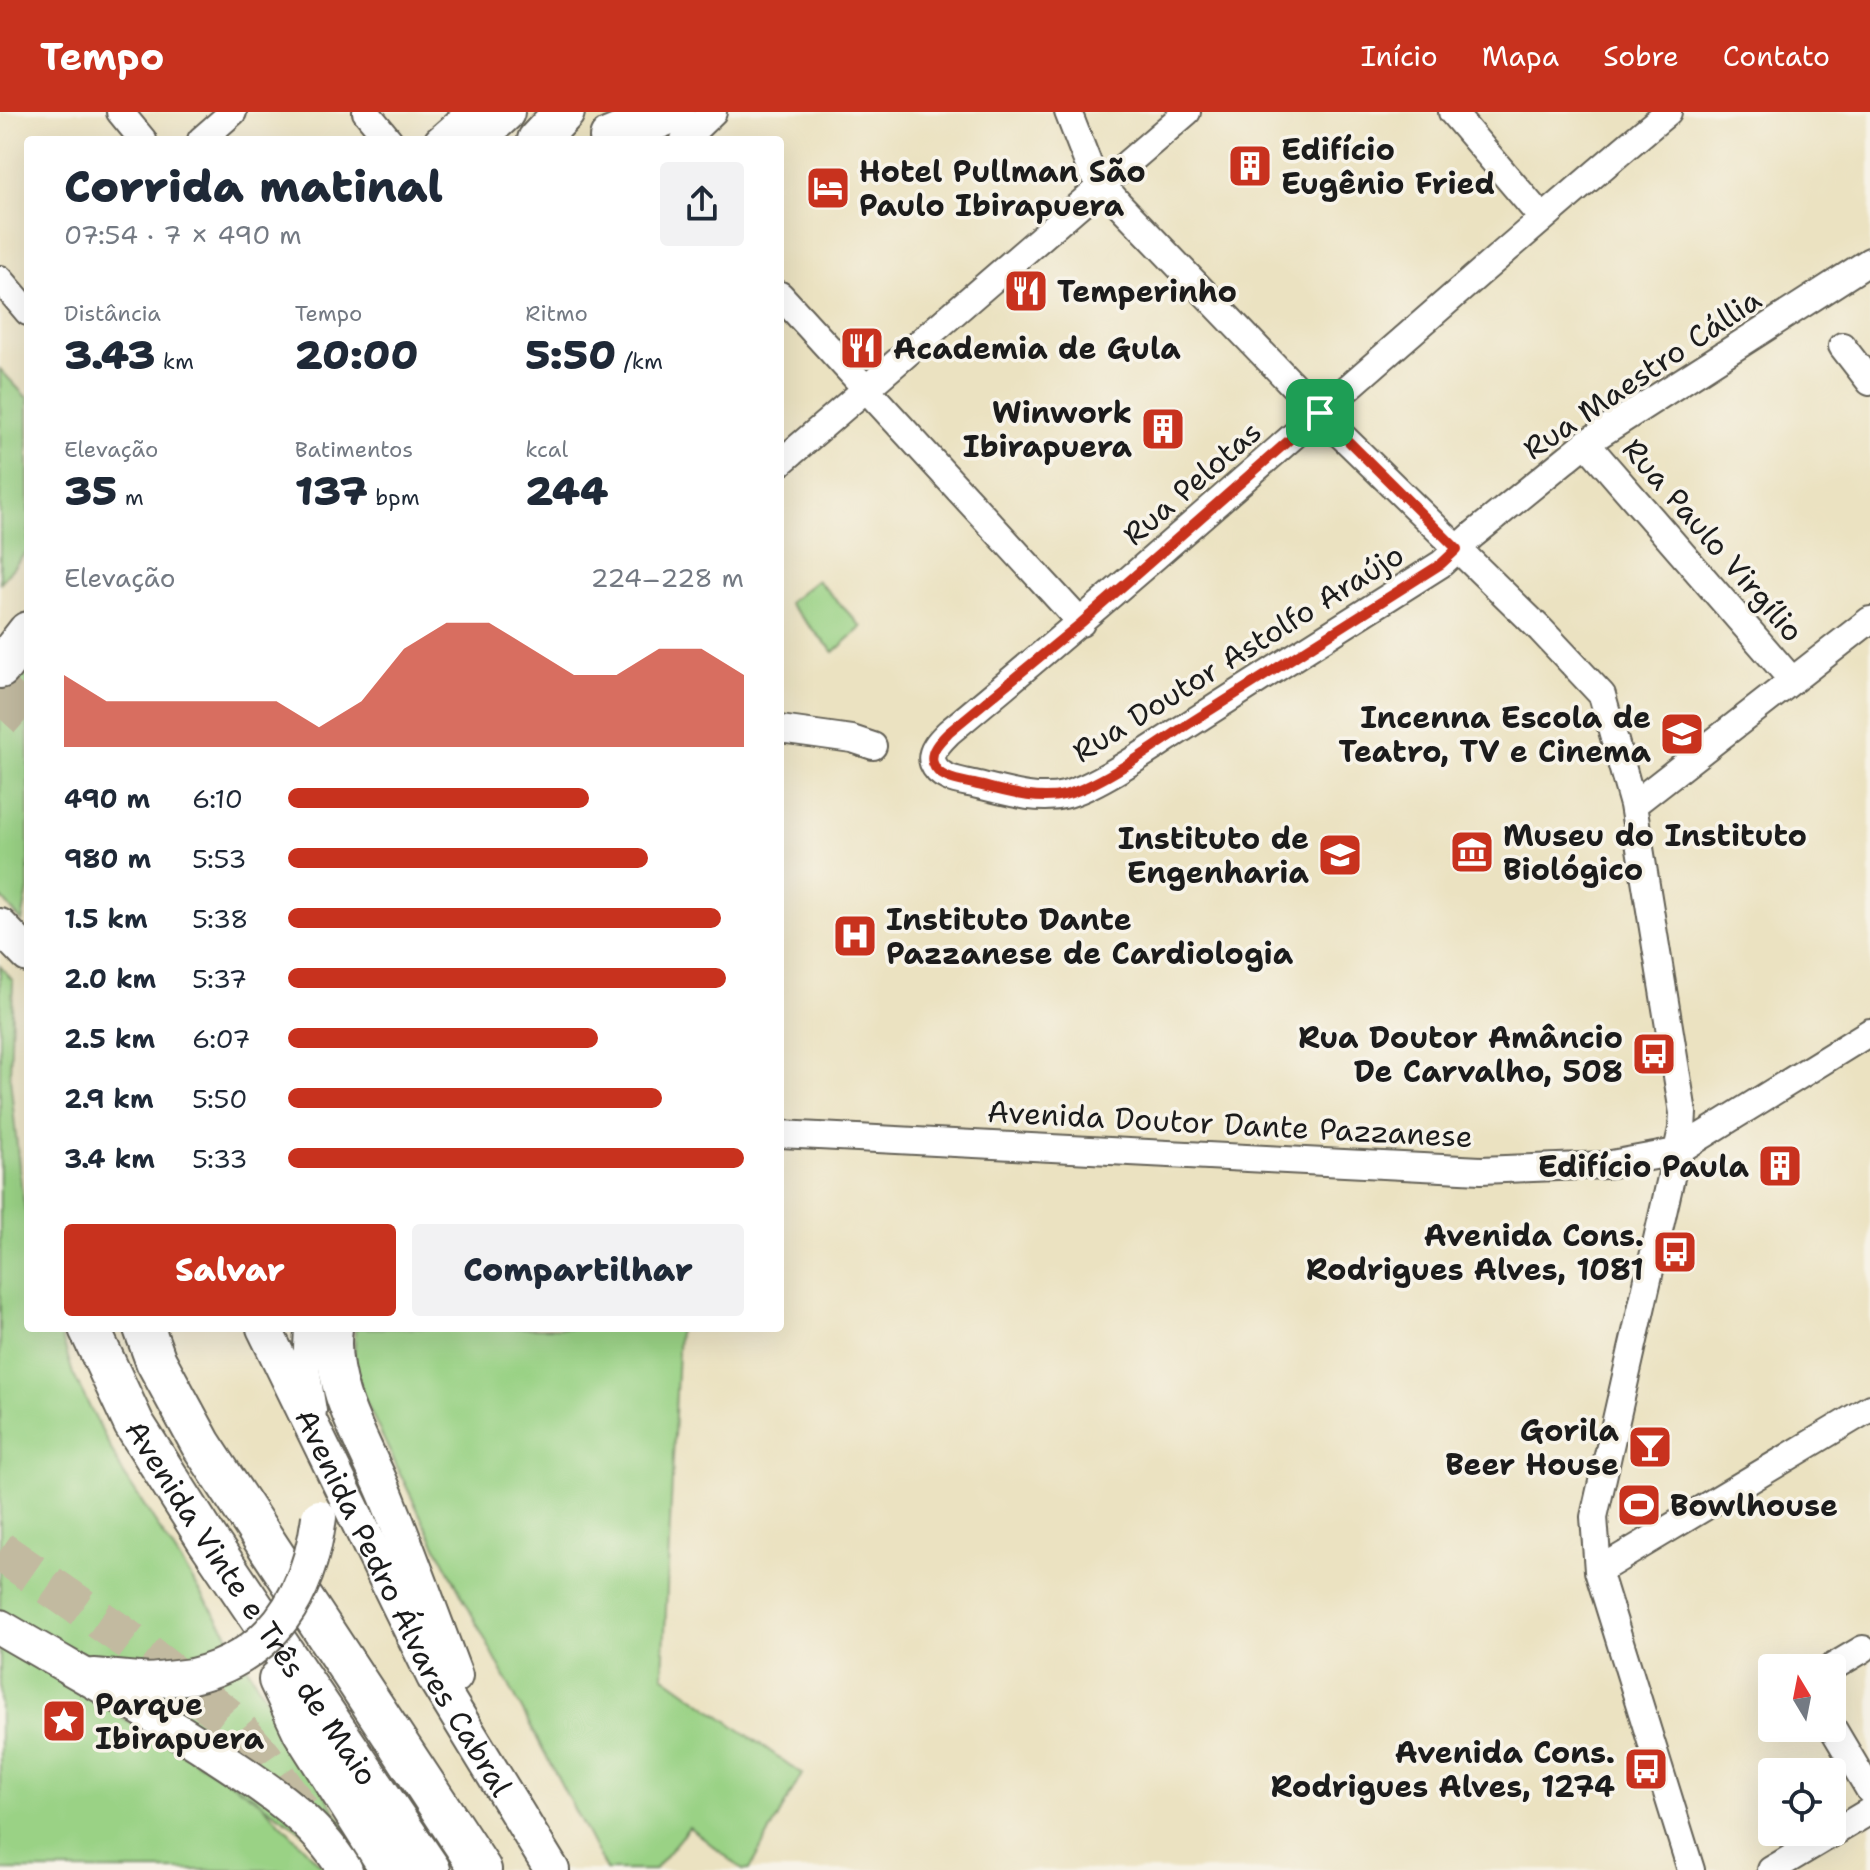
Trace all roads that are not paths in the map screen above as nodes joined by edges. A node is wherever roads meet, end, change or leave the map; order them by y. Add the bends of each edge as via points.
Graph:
1 (120, 112) edge
2 (233, 112) edge
3 (366, 112) edge
4 (470, 112) edge
5 (504, 112) edge
6 (564, 112) edge
7 (674, 112) edge
8 (713, 112) edge
9 (1068, 112) edge
10 (1187, 112) edge
11 (1452, 112) edge
12 (1668, 112) edge
13 (617, 130) edge
14 (140, 136) edge
15 (206, 136) edge
16 (386, 136) edge
17 (443, 136) edge
18 (477, 136) edge
19 (542, 136) edge
20 (688, 136) edge
21 (1101, 184) junction
22 (1542, 218) junction
23 (1870, 261) edge
24 (784, 299) edge
25 (1842, 346) dead end
26 (1866, 369) edge
27 (865, 390) junction
28 (1320, 413) junction
29 (1586, 443) junction
30 (784, 460) edge
31 (1457, 549) junction
32 (1870, 620) edge
33 (1081, 623) junction
34 (24, 637) edge
35 (0, 668) edge
36 (1791, 679) junction
37 (784, 730) edge
38 (938, 743) joint
39 (873, 746) dead end
40 (1633, 805) junction
41 (0, 926) edge
42 (24, 951) edge
43 (1870, 1032) edge
44 (784, 1134) edge
45 (1676, 1152) junction
46 (91, 1332) edge
47 (145, 1332) edge
48 (266, 1332) edge
49 (308, 1332) edge
50 (335, 1332) edge
51 (1870, 1408) edge
52 (319, 1442) junction
53 (1598, 1571) junction
54 (254, 1609) junction
55 (0, 1627) edge
56 (1863, 1649) dead end
57 (1846, 1659) edge
58 (82, 1675) junction
59 (1841, 1742) edge
60 (491, 1774) junction
61 (1870, 1791) edge
62 (1870, 1811) edge
63 (478, 1863) edge
64 (343, 1864) edge
65 (391, 1870) edge
66 (430, 1870) edge
67 (552, 1870) edge
68 (1691, 1870) edge
69 (1771, 1870) edge

1 - 14 street
2 - 15 street
3 - 16 street
4 - 17 street
5 - 18 highway
6 - 19 highway
7 - 13 highway
8 - 20 street
9 - 21 street via 1086,162
10 - 21 street
11 - 22 street
12 - 22 street, Rua Pelotas
21 - 27 street
21 - 28 street
22 - 28 street, Rua Pelotas
23 - 29 street, Rua Maestro Cállia
24 - 27 street
25 - 26 street
27 - 30 street
27 - 33 street
28 - 31 street
28 - 33 street, Rua Pelotas
29 - 31 street, Rua Maestro Cállia
29 - 36 street, Rua Paulo Virgílio
31 - 38 street, Rua Doutor Astolfo Araújo via 1136,757 1062,796 1014,793 950,779 932,759
31 - 40 street via 1602,695
32 - 36 street
33 - 38 street, Rua Pelotas
34 - 35 highway
36 - 40 street
37 - 39 street
40 - 45 street via 1683,1113
41 - 42 main road
43 - 45 street
44 - 45 street, Avenida Doutor Dante Pazzanese via 1481,1170 1606,1165
45 - 53 street via 1594,1517
46 - 54 highway, Avenida Vinte e Três de Maio via 134,1424
47 - 63 highway, Avenida Vinte e Três de Maio via 201,1444
48 - 52 main road, Avenida Pedro Álvares Cabral
49 - 52 street via 306,1368
50 - 60 main road via 335,1360 348,1410 388,1499
51 - 53 street
52 - 58 main road, bridge via 322,1497 309,1571 269,1633 208,1673 150,1681
52 - 60 main road, Avenida Pedro Álvares Cabral via 434,1677
53 - 68 street
54 - 65 highway via 297,1720
54 - 66 highway, Avenida Vinte e Três de Maio
55 - 58 main road
56 - 57 street
58 - 64 main road via 165,1721 284,1801
59 - 61 street
60 - 67 main road, Avenida Pedro Álvares Cabral
62 - 69 street

